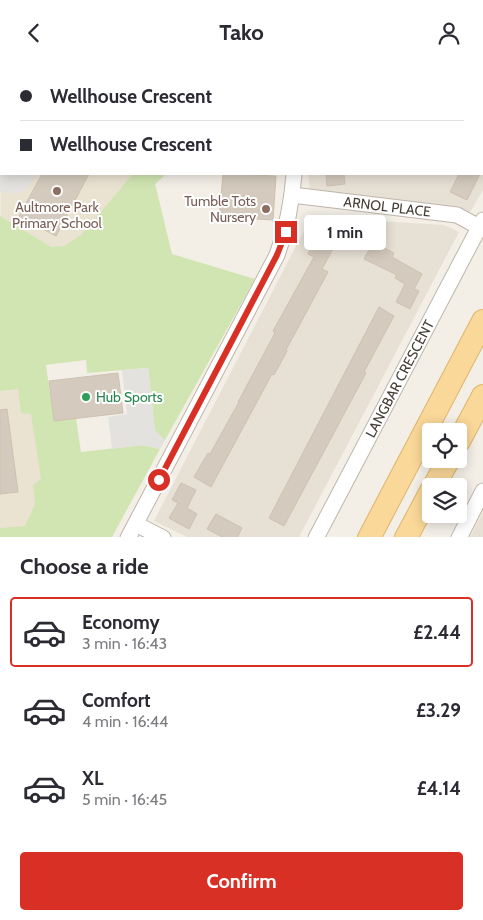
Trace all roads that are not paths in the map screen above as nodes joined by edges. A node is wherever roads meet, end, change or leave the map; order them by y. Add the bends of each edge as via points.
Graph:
1 (294, 175) edge
2 (292, 195) junction
3 (481, 223) edge
4 (483, 321) edge
5 (483, 396) edge
6 (467, 426) edge
7 (483, 491) edge
8 (422, 508) edge
9 (136, 524) junction
10 (128, 537) edge
11 (163, 537) edge
12 (316, 537) edge
13 (369, 537) edge
14 (406, 537) edge
15 (458, 537) edge

1 - 2 street
2 - 3 street, ARNOL PLACE via 457,215
2 - 9 street via 286,232 277,255
3 - 12 street, LANGBAR CRESCENT
4 - 13 main road
5 - 6 main road
7 - 15 street
8 - 14 main road
9 - 10 street
9 - 11 street

